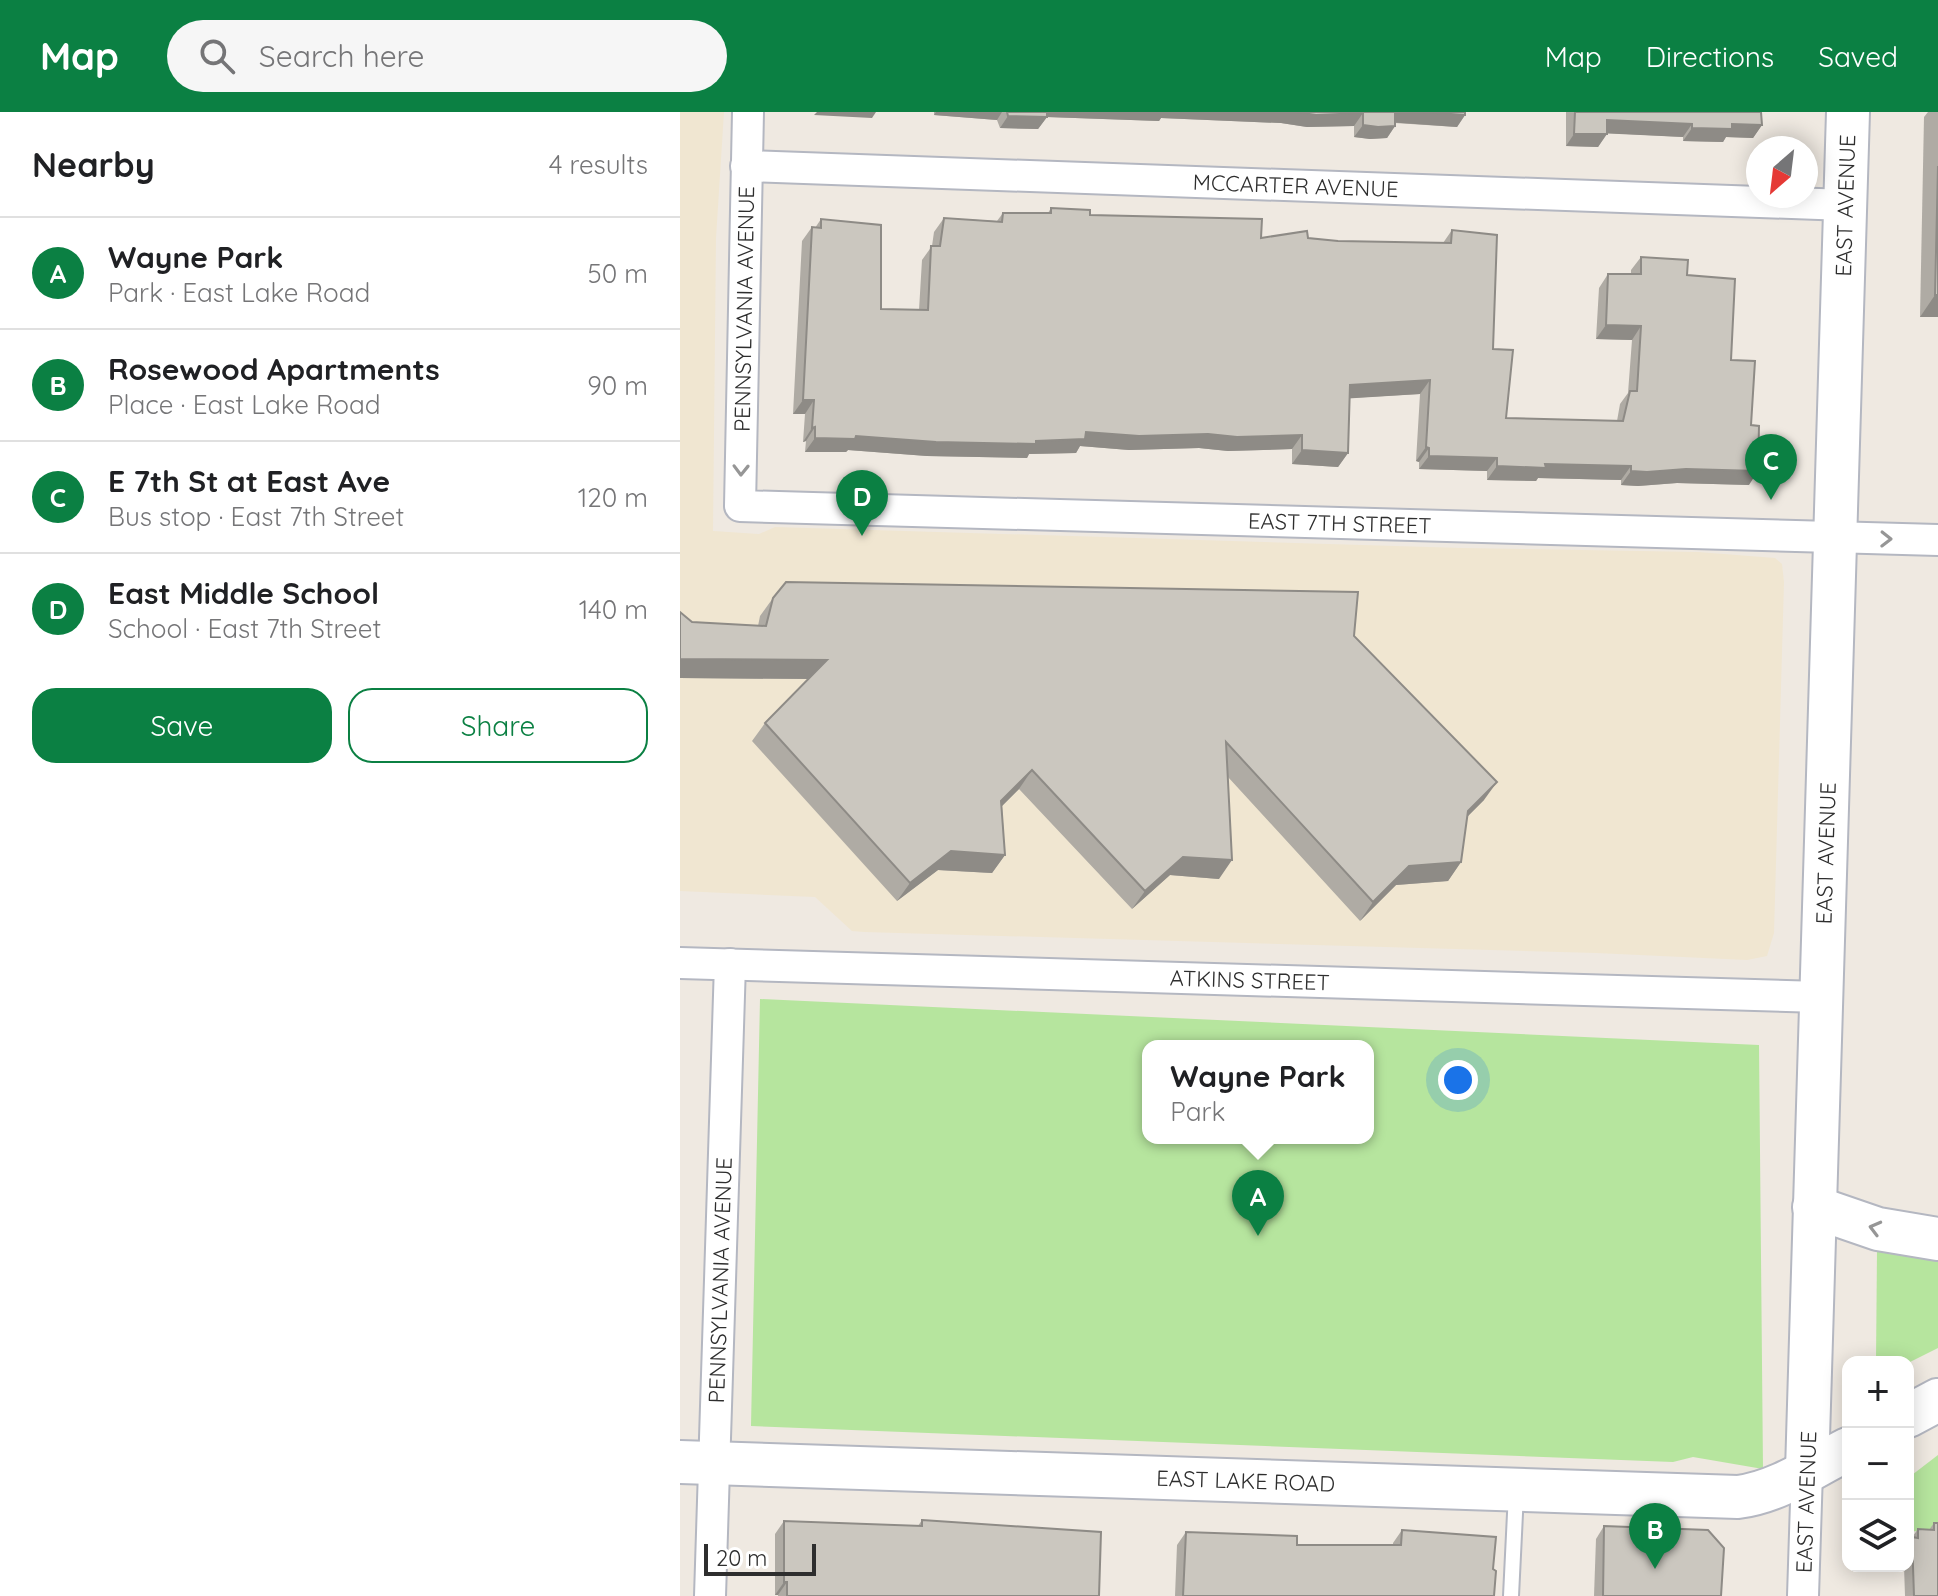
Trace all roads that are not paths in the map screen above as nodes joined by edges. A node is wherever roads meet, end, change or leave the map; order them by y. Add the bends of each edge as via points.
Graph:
1 (748, 112) edge
2 (1848, 112) edge
3 (746, 166) junction
4 (1846, 205) junction
5 (740, 506) joint
6 (1834, 539) junction
7 (1938, 540) edge
8 (680, 963) edge
9 (730, 964) junction
10 (1820, 997) junction
11 (1814, 1207) junction
12 (1938, 1239) edge
13 (1938, 1400) edge
14 (1914, 1413) edge
15 (1842, 1452) edge
16 (697, 1462) edge
17 (1807, 1471) junction
18 (1517, 1489) junction
19 (710, 1596) edge
20 (1511, 1596) edge
21 (1803, 1596) edge

1 - 3 street, PENNSYLVANIA AVENUE
2 - 4 street, EAST AVENUE
3 - 4 street, MCCARTER AVENUE
3 -> 5 street, PENNSYLVANIA AVENUE
4 - 6 street, EAST AVENUE
5 - 6 street, EAST 7TH STREET
6 -> 7 street, EAST 7TH STREET
6 - 10 street, EAST AVENUE
8 - 9 street, ATKINS STREET
9 - 10 street, ATKINS STREET
9 - 16 street, PENNSYLVANIA AVENUE
10 - 11 street, EAST AVENUE
12 -> 11 street via 1878,1229
11 - 17 street, EAST AVENUE
13 - 14 street
15 - 17 street, EAST LAKE ROAD
16 - 18 street, EAST LAKE ROAD
16 - 19 street, PENNSYLVANIA AVENUE
17 - 18 street, EAST LAKE ROAD via 1738,1497
17 - 21 street, EAST AVENUE
18 - 20 lane

